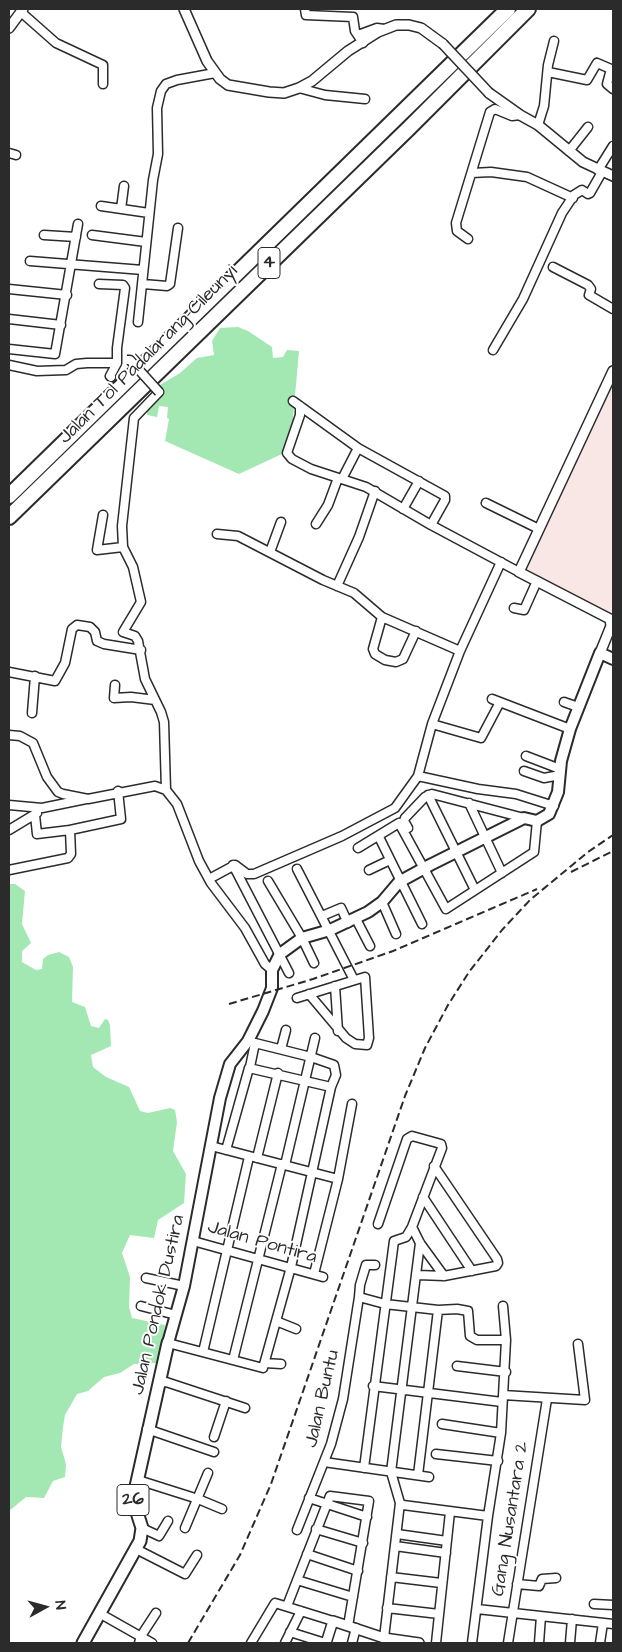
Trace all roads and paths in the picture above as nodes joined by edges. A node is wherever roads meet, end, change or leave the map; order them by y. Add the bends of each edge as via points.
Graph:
1 (184, 9) edge
2 (304, 9) edge
3 (508, 9) edge
4 (528, 9) edge
5 (22, 11) edge
6 (352, 13) edge
7 (9, 28) edge
8 (360, 39) junction
9 (554, 41) dead end
10 (548, 72) junction
11 (215, 73) junction
12 (103, 84) dead end
13 (299, 88) junction
14 (613, 88) edge
15 (365, 99) dead end
16 (520, 115) junction
17 (538, 125) junction
18 (588, 127) dead end
19 (613, 146) edge
20 (569, 151) junction
21 (600, 171) junction
22 (472, 173) junction
23 (613, 176) edge
24 (124, 186) dead end
25 (573, 198) junction
26 (102, 206) dead end
27 (120, 209) junction
28 (149, 213) junction
29 (78, 224) dead end
30 (178, 228) dead end
31 (44, 235) dead end
32 (92, 235) dead end
33 (76, 237) junction
34 (468, 239) dead end
35 (146, 242) junction
36 (30, 261) dead end
37 (71, 264) junction
38 (553, 267) dead end
39 (143, 270) junction
40 (98, 284) dead end
41 (143, 284) junction
42 (9, 289) edge
43 (67, 295) junction
44 (613, 310) edge
45 (9, 319) edge
46 (138, 322) dead end
47 (61, 325) junction
48 (9, 349) edge
49 (493, 350) dead end
50 (117, 363) junction
51 (9, 365) edge
52 (613, 371) edge
53 (293, 401) dead end
54 (300, 406) junction
55 (358, 448) junction
56 (340, 479) junction
57 (419, 481) junction
58 (375, 491) junction
59 (9, 496) edge
60 (486, 503) dead end
61 (403, 509) junction
62 (103, 515) dead end
63 (9, 517) edge
64 (281, 522) dead end
65 (316, 524) dead end
66 (431, 525) junction
67 (539, 529) junction
68 (217, 534) dead end
69 (123, 547) junction
70 (270, 552) junction
71 (501, 562) junction
72 (519, 572) junction
73 (536, 581) junction
74 (337, 586) junction
75 (514, 608) dead end
76 (382, 617) junction
77 (416, 631) junction
78 (141, 650) junction
79 (460, 651) junction
80 (600, 653) junction
81 (613, 659) edge
82 (9, 672) edge
83 (35, 676) junction
84 (115, 685) dead end
85 (154, 700) junction
86 (564, 702) dead end
87 (578, 707) junction
88 (32, 714) dead end
89 (432, 724) junction
90 (570, 730) junction
91 (9, 735) edge
92 (526, 756) dead end
93 (524, 771) dead end
94 (560, 772) junction
95 (418, 776) junction
96 (166, 790) junction
97 (118, 792) junction
98 (428, 795) junction
99 (88, 799) junction
100 (469, 803) junction
101 (9, 805) edge
102 (554, 806) junction
103 (42, 808) junction
104 (34, 815) junction
105 (524, 818) junction
106 (537, 821) junction
107 (9, 830) edge
108 (70, 830) junction
109 (379, 837) junction
110 (485, 838) junction
111 (358, 848) dead end
112 (456, 853) junction
113 (390, 860) junction
114 (233, 865) junction
115 (428, 866) junction
116 (297, 869) dead end
117 (9, 870) edge
118 (369, 870) dead end
119 (502, 873) junction
120 (209, 879) junction
121 (268, 881) dead end
122 (399, 882) junction
123 (475, 890) junction
124 (382, 902) junction
125 (322, 916) junction
126 (352, 921) junction
127 (422, 924) dead end
128 (330, 930) junction
129 (396, 934) dead end
130 (302, 938) junction
131 (370, 946) dead end
132 (280, 954) junction
133 (314, 963) dead end
134 (272, 970) junction
135 (289, 973) dead end
136 (354, 980) junction
137 (335, 986) junction
138 (309, 994) junction
139 (297, 998) dead end
140 (286, 1030) dead end
141 (338, 1031) junction
142 (315, 1038) dead end
143 (281, 1049) junction
144 (311, 1057) junction
145 (250, 1067) junction
146 (278, 1073) junction
147 (306, 1080) junction
148 (331, 1087) junction
149 (352, 1104) dead end
150 (211, 1146) junction
151 (226, 1150) junction
152 (253, 1158) junction
153 (284, 1164) junction
154 (434, 1166) junction
155 (312, 1172) junction
156 (338, 1179) junction
157 (423, 1197) junction
158 (378, 1224) dead end
159 (412, 1227) junction
160 (193, 1241) junction
161 (420, 1243) junction
162 (227, 1250) junction
163 (260, 1258) junction
164 (375, 1265) dead end
165 (291, 1267) junction
166 (472, 1271) junction
167 (314, 1274) junction
168 (418, 1275) junction
169 (444, 1276) junction
170 (322, 1277) dead end
171 (146, 1278) dead end
172 (184, 1286) junction
173 (359, 1297) junction
174 (385, 1304) junction
175 (140, 1306) dead end
176 (503, 1306) dead end
177 (412, 1307) junction
178 (438, 1310) junction
179 (176, 1315) junction
180 (276, 1321) junction
181 (296, 1329) dead end
182 (506, 1340) junction
183 (168, 1343) junction
184 (578, 1344) dead end
185 (203, 1352) junction
186 (233, 1360) junction
187 (265, 1362) junction
188 (281, 1364) dead end
189 (457, 1366) dead end
190 (506, 1372) junction
191 (159, 1383) junction
192 (373, 1386) junction
193 (402, 1390) junction
194 (428, 1393) junction
195 (503, 1399) junction
196 (547, 1399) junction
197 (226, 1401) junction
198 (245, 1408) dead end
199 (442, 1424) dead end
200 (147, 1429) junction
201 (501, 1432) junction
202 (214, 1437) dead end
203 (214, 1452) dead end
204 (436, 1454) dead end
205 (498, 1461) junction
206 (324, 1462) junction
207 (364, 1468) junction
208 (208, 1472) dead end
209 (391, 1472) junction
210 (418, 1476) junction
211 (430, 1477) dead end
212 (138, 1480) junction
213 (309, 1498) junction
214 (198, 1499) junction
215 (400, 1503) junction
216 (326, 1504) junction
217 (222, 1510) dead end
218 (450, 1512) junction
219 (488, 1516) junction
220 (367, 1517) junction
221 (168, 1521) dead end
222 (142, 1528) junction
223 (185, 1528) dead end
224 (316, 1529) junction
225 (297, 1530) dead end
226 (397, 1534) junction
227 (447, 1541) junction
228 (363, 1543) junction
229 (395, 1546) junction
230 (136, 1549) junction
231 (446, 1553) junction
232 (307, 1554) junction
233 (197, 1555) dead end
234 (358, 1571) junction
235 (390, 1577) junction
236 (556, 1578) dead end
237 (297, 1580) junction
238 (441, 1582) junction
239 (517, 1584) junction
240 (353, 1597) junction
241 (594, 1604) dead end
242 (613, 1605) edge
243 (288, 1606) junction
244 (387, 1608) junction
245 (477, 1609) junction
246 (301, 1611) junction
247 (99, 1613) junction
248 (512, 1613) junction
249 (156, 1614) dead end
250 (439, 1614) junction
251 (541, 1616) junction
252 (572, 1619) junction
253 (333, 1622) junction
254 (602, 1623) junction
255 (613, 1624) edge
256 (352, 1627) junction
257 (290, 1632) junction
258 (384, 1638) junction
259 (140, 1640) edge
260 (401, 1642) edge
261 (83, 1643) edge
262 (152, 1643) edge
263 (251, 1643) edge
264 (285, 1643) edge
265 (325, 1643) edge
266 (352, 1643) edge
267 (419, 1643) edge
268 (436, 1643) edge
269 (472, 1643) edge
270 (508, 1643) edge
271 (539, 1643) edge
272 (570, 1643) edge
273 (600, 1643) edge

1 - 11 street
2 - 6 street via 306,15
3 - 59 highway, Jalan Tol Padalarang–Cileunyi / 4
4 - 63 highway, Jalan Tol Padalarang–Cileunyi / 4
5 - 7 street
5 - 12 street via 50,39 103,65
6 - 8 street via 353,25
8 - 13 street
8 - 16 street, bridge via 385,29 409,25 421,28 443,44 489,93
9 - 10 street
10 - 14 street via 587,80 597,63 612,70 607,84
10 - 17 street
11 - 13 street via 228,84 244,88 284,93
11 - 28 street via 172,82 161,91 157,108 158,154
13 - 15 street via 325,95
16 - 17 street
16 - 22 street via 512,116 495,109 490,112
17 - 20 street
18 - 20 street
19 - 21 street
20 - 21 street
21 - 23 street
21 - 25 street via 590,193 582,190
22 - 25 street via 527,177
22 - 34 street via 456,228
24 - 27 street
25 - 49 street via 562,214 523,299
26 - 27 street
27 - 28 street
28 - 35 street
29 - 33 street
30 - 41 street via 170,284
31 - 33 street
32 - 35 street
33 - 37 street
35 - 39 street
36 - 37 street
37 - 39 street
37 - 43 street
38 - 44 street via 588,286 591,289 589,295
39 - 41 street
40 - 50 street via 123,285 125,288
41 - 46 street
42 - 43 street
43 - 47 street
45 - 47 street
47 - 48 street via 53,355
50 - 51 street via 76,364 66,370 38,371
50 - 69 street, bridge via 110,377 130,360 159,392 134,418
52 - 67 street
53 - 54 street
54 - 55 street
54 - 56 street via 300,415 288,444 288,456 311,469
55 - 56 street
55 - 57 street
56 - 58 street
56 - 65 street
57 - 61 street
57 - 66 street via 446,498
58 - 61 street
58 - 74 street
60 - 67 street
61 - 66 street
62 - 69 street via 98,550
64 - 70 street
66 - 71 street
67 - 72 street
68 - 70 street via 238,536
69 - 78 street via 142,597 140,606 123,632 135,636
70 - 74 street
71 - 72 street
71 - 79 street
72 - 73 street
73 - 75 street via 524,610
73 - 80 street via 610,619 611,626
74 - 76 street via 360,596
76 - 77 street
76 - 77 street via 373,649 385,660 396,662 403,659
77 - 79 street
78 - 83 street via 104,644 97,641 90,627 75,625 66,663 58,679 52,682
78 - 85 street via 145,679
79 - 89 street
80 - 81 main road
80 - 87 main road
82 - 83 street
83 - 88 street
84 - 85 street via 114,698
85 - 96 street via 164,722
86 - 87 street
87 - 90 main road
89 - 90 street via 481,738 496,700
89 - 95 street
90 - 94 main road
91 - 99 street via 20,736 33,743 46,777 58,792
92 - 94 street
93 - 94 street via 544,778
94 - 102 main road
95 - 102 street via 516,794
95 - 114 street via 394,808 344,835 254,874 247,874
96 - 97 street via 155,786
96 - 120 street via 177,804
97 - 99 street
97 - 108 street via 121,819
98 - 100 street
98 - 112 street
98 - 115 street via 404,821
99 - 103 street
100 - 105 street
100 - 110 street
101 - 103 street
102 - 106 main road via 549,814
103 - 104 street
104 - 107 street
104 - 108 street via 37,834
105 - 106 main road
105 - 110 main road
106 - 119 street via 534,852
108 - 117 street via 71,854 68,858
109 - 111 street
109 - 113 street
109 - 115 street via 397,820
110 - 112 main road
110 - 119 street
112 - 115 main road
112 - 123 street
113 - 118 street
113 - 122 street
114 - 120 street
114 - 132 street
115 - 122 main road
115 - 123 street via 446,909
116 - 125 street
119 - 123 street
120 - 134 street
121 - 130 street
122 - 124 main road
122 - 127 street
124 - 126 main road
124 - 129 street
125 - 126 street via 341,908
125 - 128 street
126 - 128 main road
126 - 131 street
128 - 130 main road
128 - 136 street
130 - 132 main road
130 - 133 street
132 - 134 main road
132 - 135 street
134 - 150 main road, Jalan Pondok Dustira via 272,988 263,1011 248,1041 230,1064
136 - 137 street
136 - 141 street via 365,977 368,1044 355,1044
137 - 138 street
137 - 141 street
138 - 139 street
138 - 141 street
140 - 143 street
142 - 144 street
143 - 144 street
143 - 145 street via 255,1043
144 - 147 street
144 - 148 street via 334,1065 336,1075
145 - 146 street
145 - 151 street
146 - 147 street
146 - 152 street
147 - 148 street
147 - 153 street
148 - 155 street
149 - 156 street
150 - 151 street
150 - 160 main road, Jalan Pondok Dustira
151 - 152 street
152 - 153 street
152 - 162 street
153 - 155 street
153 - 163 street
154 - 157 street
154 - 158 street via 441,1144 412,1136 407,1139
154 - 166 street via 497,1258 496,1266
155 - 156 street
155 - 165 street
156 - 167 street
157 - 159 street
157 - 166 street
159 - 161 street
159 - 174 street via 406,1237 394,1240
160 - 162 street, Jalan Pontira
160 - 172 main road, Jalan Pondok Dustira
161 - 168 street
161 - 169 street
162 - 163 street, Jalan Pontira
162 - 185 street
163 - 165 street, Jalan Pontira
163 - 186 street
164 - 173 street, Jalan Buntu via 366,1265
165 - 167 street, Jalan Pontira
165 - 180 street
166 - 169 street
167 - 170 street, Jalan Pontira
168 - 169 street
168 - 177 street
171 - 172 street
172 - 179 main road, Jalan Pondok Dustira
173 - 174 street
173 - 206 street, Jalan Buntu via 343,1399
174 - 177 street
174 - 192 street
175 - 179 street
176 - 182 street
177 - 178 street
177 - 193 street
178 - 182 street via 468,1311 469,1333 473,1338
178 - 194 street
179 - 183 main road, Jalan Pondok Dustira
180 - 181 street
180 - 187 street
182 - 190 street
183 - 185 street
183 - 191 main road, Jalan Pondok Dustira / 26
184 - 196 street via 585,1400
185 - 186 street
186 - 187 street via 260,1369
187 - 188 street
189 - 190 street
190 - 195 street
191 - 197 street via 166,1382
191 - 200 main road, Jalan Pondok Dustira / 26
192 - 193 street
192 - 207 street
193 - 194 street
193 - 209 street
194 - 195 street
194 - 210 street
195 - 196 street
195 - 201 street
196 - 239 street, Gang Nusantara 2
197 - 198 street
197 - 202 street
199 - 201 street
200 - 203 street
200 - 212 main road, Jalan Pondok Dustira / 26
201 - 205 street
204 - 205 street
205 - 219 street
206 - 207 street
206 - 213 street, Jalan Buntu
207 - 209 street
208 - 214 street
209 - 210 street
209 - 215 street
210 - 211 street
212 - 214 street
212 - 222 main road, Jalan Pondok Dustira / 26 via 133,1507
213 - 216 street
213 - 225 street, Jalan Buntu
214 - 217 street
214 - 223 street
215 - 218 street
215 - 226 street
216 - 220 street
216 - 220 street via 331,1495 369,1501
216 - 224 street
218 - 219 street
218 - 227 street
219 - 245 street
220 - 228 street
221 - 222 street via 159,1536
222 - 230 main road, 26
224 - 228 street
224 - 232 street
226 - 227 street
226 - 229 street
227 - 231 street
228 - 234 street
229 - 231 street
229 - 235 street
230 - 233 street via 185,1574
230 - 247 main road, 26
231 - 238 street
232 - 234 street
232 - 237 street
234 - 240 street
235 - 238 street
235 - 244 street
236 - 239 street via 542,1579 539,1586
237 - 240 street
237 - 243 street
238 - 250 street
239 - 248 street, Gang Nusantara 2
240 - 256 street
241 - 242 street
243 - 246 street
243 - 263 street via 274,1604
244 - 250 street
244 - 258 street
245 - 248 street
245 - 269 street
246 - 253 street
246 - 257 street
247 - 259 street
247 - 261 main road, 26
248 - 251 street
248 - 270 street, Gang Nusantara 2
249 - 259 street
250 - 268 street
251 - 252 street
251 - 271 street
252 - 254 street
252 - 272 street
253 - 256 street
253 - 265 street
254 - 255 street
254 - 273 street
256 - 258 street
256 - 266 street
257 - 264 street
257 - 265 street
258 - 260 street
259 - 262 street
260 - 267 street

